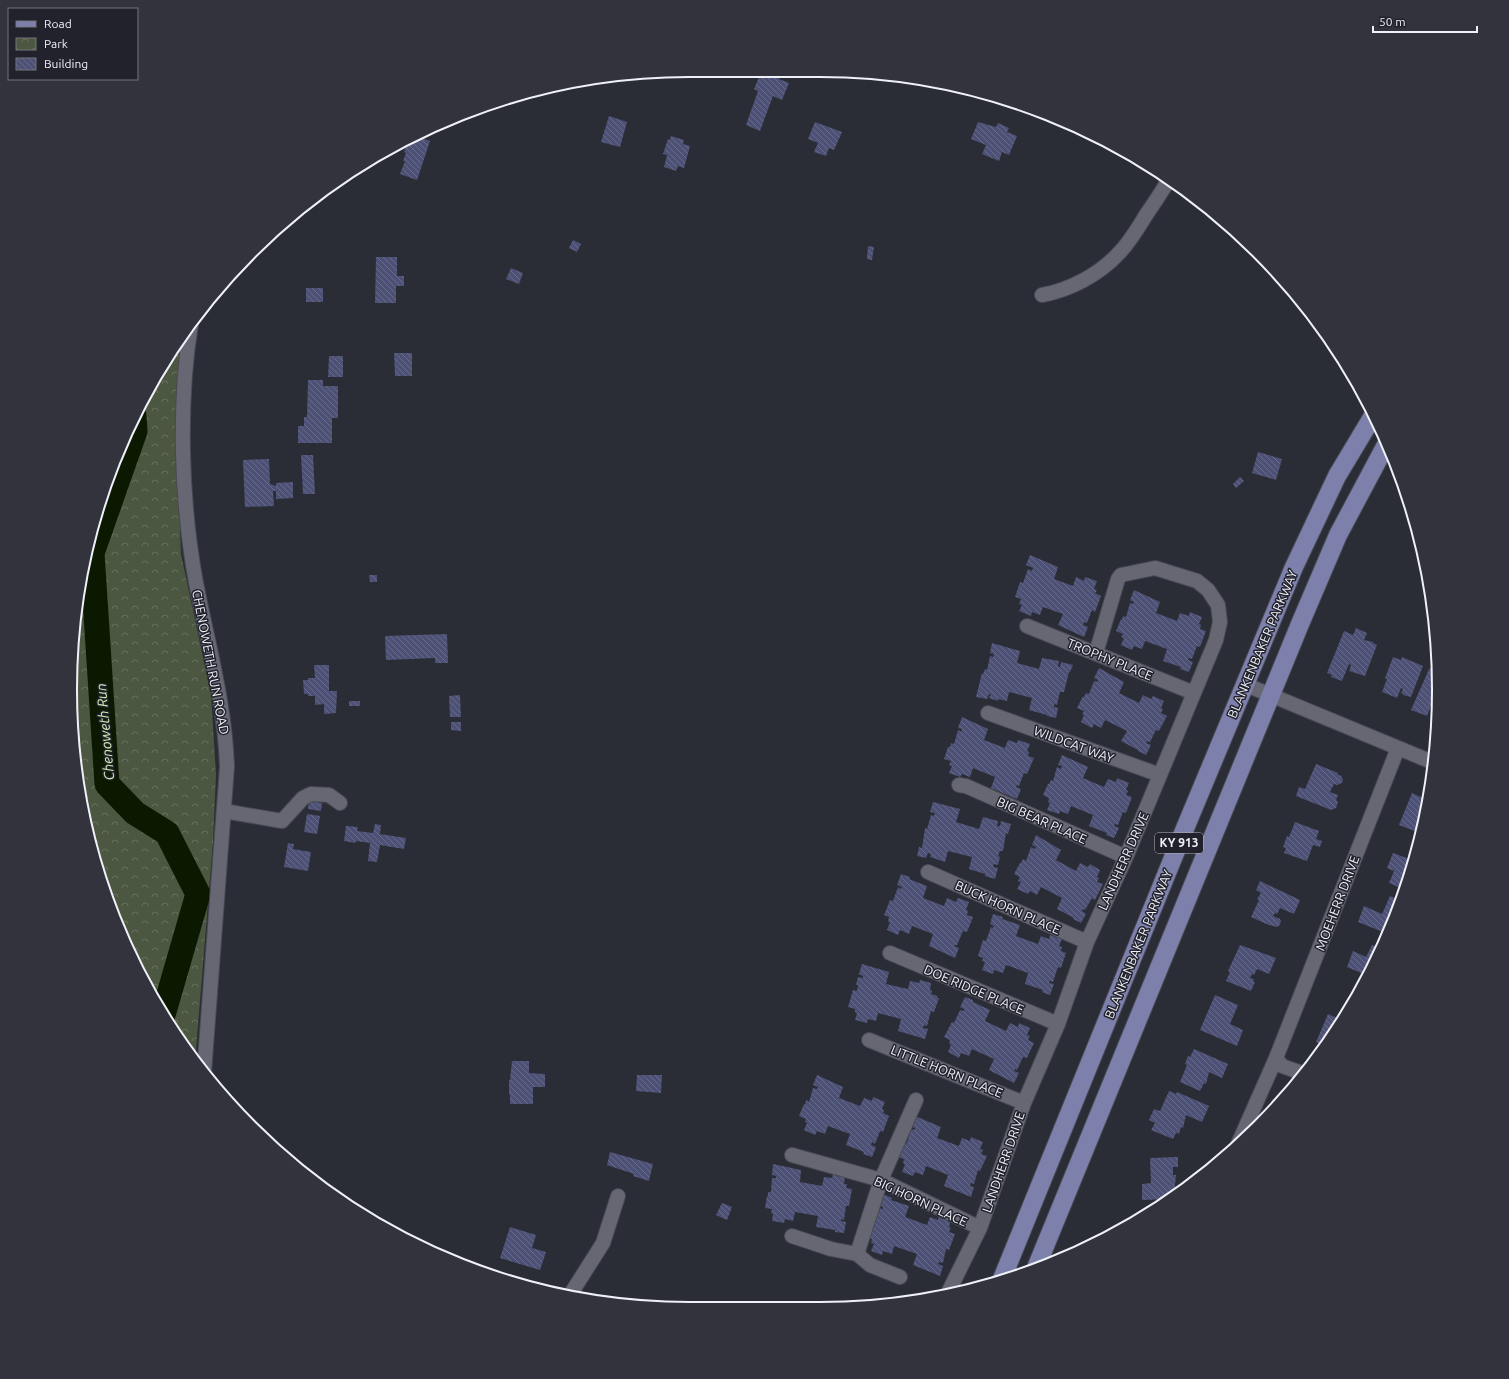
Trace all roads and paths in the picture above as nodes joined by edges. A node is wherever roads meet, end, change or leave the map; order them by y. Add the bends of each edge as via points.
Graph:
1 (1166, 184) edge
2 (1042, 295) dead end
3 (189, 337) edge
4 (1370, 421) edge
5 (1383, 451) edge
6 (1027, 626) dead end
7 (1096, 653) junction
8 (1244, 684) junction
9 (1194, 693) junction
10 (1270, 695) junction
11 (988, 713) dead end
12 (1398, 748) junction
13 (1428, 760) edge
14 (1160, 776) junction
15 (959, 784) dead end
16 (340, 803) dead end
17 (224, 811) junction
18 (1126, 857) junction
19 (928, 872) dead end
20 (1087, 942) junction
21 (890, 953) dead end
22 (1058, 1024) junction
23 (869, 1040) dead end
24 (1276, 1058) junction
25 (205, 1063) edge
26 (1297, 1071) edge
27 (916, 1100) dead end
28 (1024, 1103) junction
29 (1244, 1132) edge
30 (792, 1155) dead end
31 (881, 1180) junction
32 (618, 1196) dead end
33 (980, 1228) junction
34 (792, 1236) dead end
35 (857, 1254) junction
36 (1039, 1261) edge
37 (1004, 1273) edge
38 (900, 1277) dead end
39 (951, 1287) edge
40 (573, 1290) edge

1 - 2 street via 1120,253 1110,262 1087,278 1055,293
3 - 17 street, CHENOWETH RUN ROAD via 184,397 184,467 188,530 224,725 227,767
4 - 8 main road, BLANKENBAKER PARKWAY / KY 913 via 1318,514
5 - 10 main road, BLANKENBAKER PARKWAY / KY 913 via 1338,535
6 - 7 street, TROPHY PLACE
7 - 9 street, TROPHY PLACE
7 - 9 street, LANDHERR DRIVE via 1121,575 1155,568 1197,581 1208,590 1218,605 1220,622 1216,640
8 - 10 street
8 - 37 main road, BLANKENBAKER PARKWAY / KY 913
9 - 14 street, LANDHERR DRIVE
10 - 12 street
10 - 36 main road, BLANKENBAKER PARKWAY / KY 913
11 - 14 street, WILDCAT WAY
12 - 13 street
12 - 24 street, MOEHERR DRIVE
14 - 18 street, LANDHERR DRIVE
15 - 18 street, BIG BEAR PLACE
16 - 17 street via 329,795 311,794 303,798 282,821
17 - 25 street, CHENOWETH RUN ROAD
18 - 20 street, LANDHERR DRIVE
19 - 20 street, BUCK HORN PLACE
20 - 22 street, LANDHERR DRIVE
21 - 22 street, DOE RIDGE PLACE
22 - 28 street, LANDHERR DRIVE
23 - 28 street, LITTLE HORN PLACE
24 - 26 street via 1282,1066
24 - 29 street, MOEHERR DRIVE
27 - 31 street
28 - 33 street, LANDHERR DRIVE
30 - 31 street, BIG HORN PLACE
31 - 33 street, BIG HORN PLACE
31 - 35 street
32 - 40 street via 603,1243
33 - 39 street, LANDHERR DRIVE
34 - 35 street via 831,1249
35 - 38 street via 870,1265

